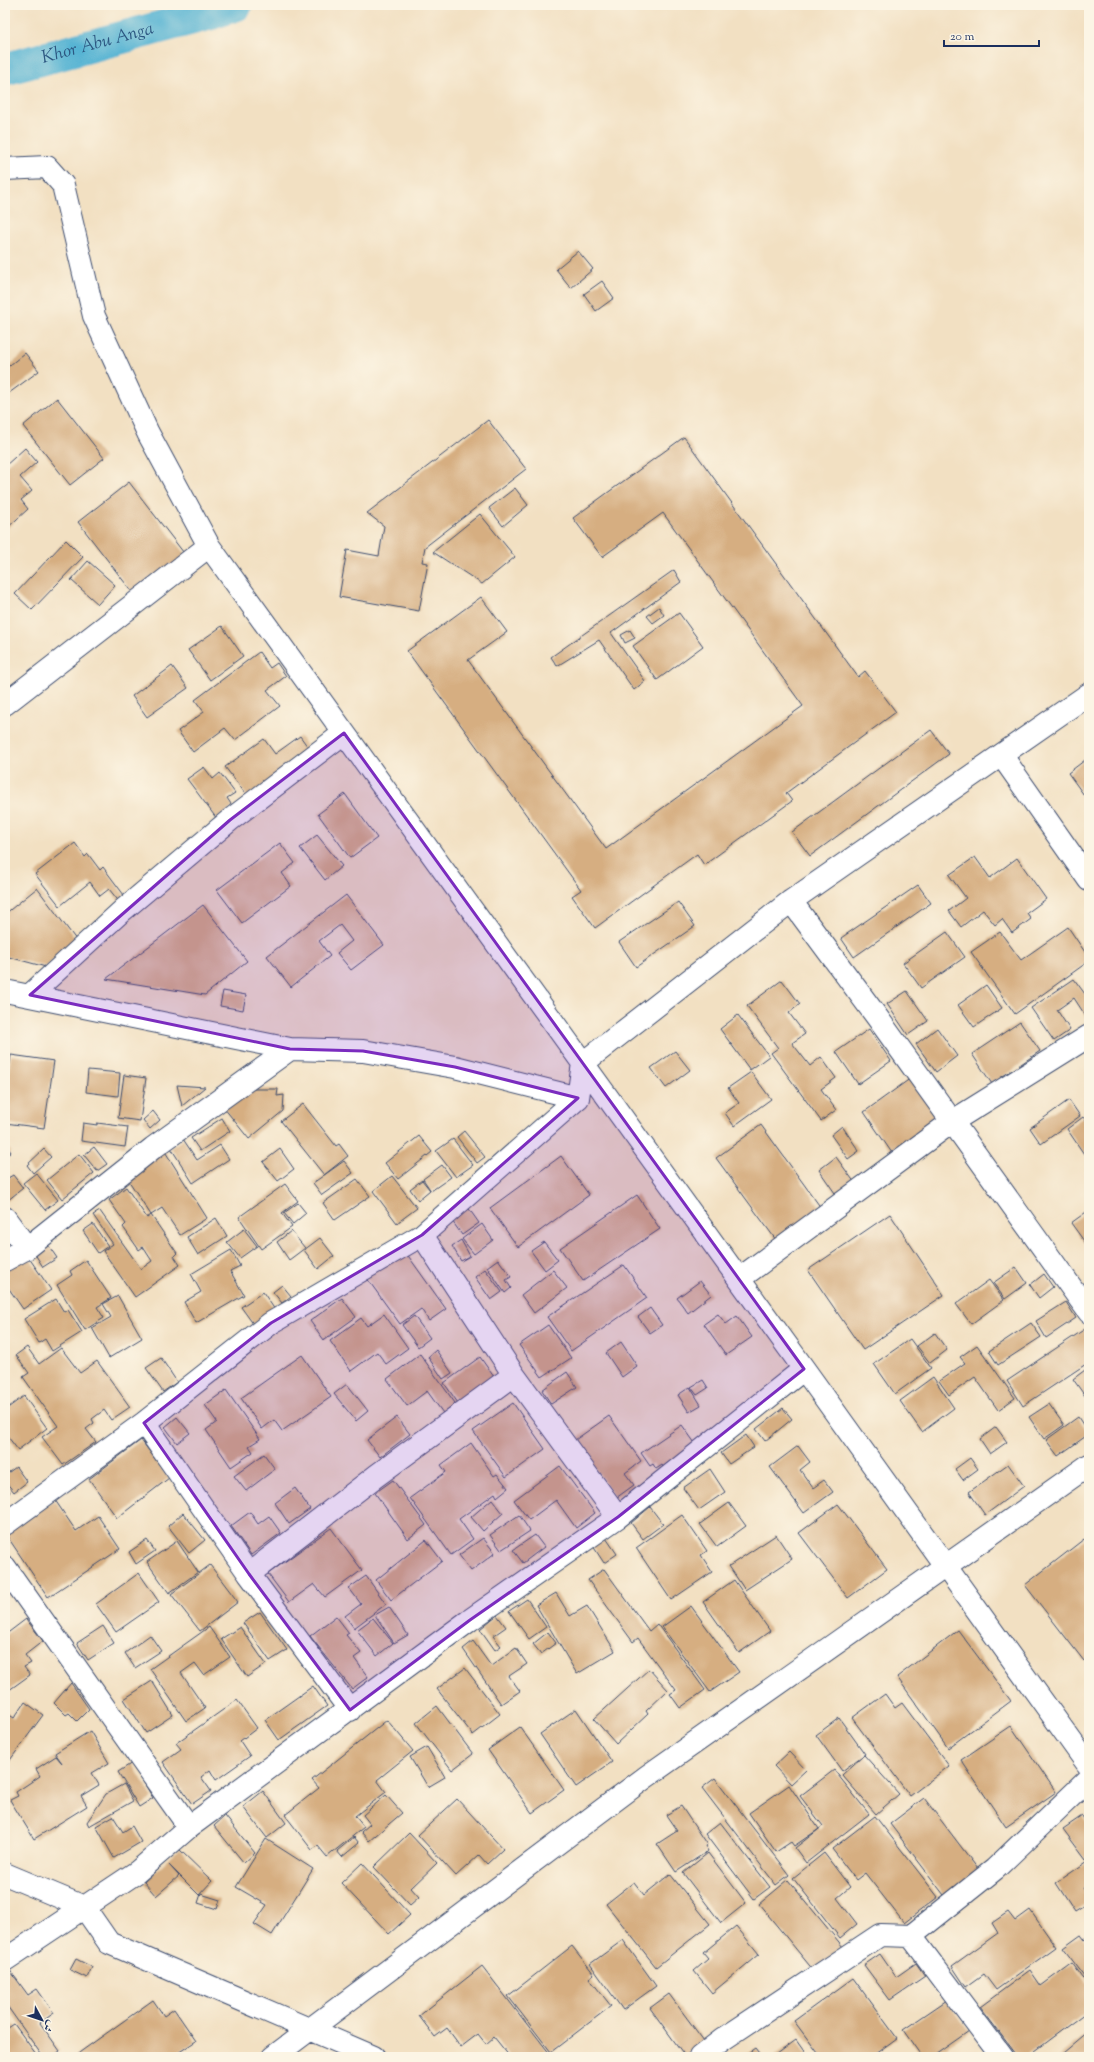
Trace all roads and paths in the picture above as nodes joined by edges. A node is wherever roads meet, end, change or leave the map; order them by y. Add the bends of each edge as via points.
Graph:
1 (5, 169) edge
2 (209, 546) junction
3 (1089, 694) edge
4 (5, 704) edge
5 (344, 732) junction
6 (1002, 756) junction
7 (1089, 880) edge
8 (791, 901) junction
9 (5, 991) edge
10 (30, 994) junction
11 (1089, 1036) edge
12 (290, 1049) junction
13 (583, 1063) junction
14 (578, 1098) junction
15 (953, 1122) junction
16 (5, 1218) edge
17 (422, 1235) junction
18 (27, 1248) junction
19 (5, 1260) edge
20 (739, 1280) junction
21 (1089, 1312) edge
22 (804, 1369) junction
23 (514, 1375) junction
24 (144, 1423) junction
25 (1089, 1465) edge
26 (618, 1517) junction
27 (5, 1524) edge
28 (5, 1567) edge
29 (947, 1567) junction
30 (249, 1574) junction
31 (350, 1710) junction
32 (1089, 1766) edge
33 (1089, 1779) edge
34 (190, 1827) junction
35 (5, 1874) edge
36 (84, 1907) junction
37 (911, 1936) junction
38 (5, 1960) edge
39 (311, 2029) junction
40 (999, 2056) edge
41 (273, 2057) edge
42 (374, 2057) edge
43 (700, 2057) edge

1 - 2 street via 47,167 62,184 94,316 148,432
2 - 4 street
2 - 5 street
3 - 6 street
5 - 10 street via 230,820 123,910
5 - 13 street
6 - 7 street
6 - 8 street
8 - 13 street
8 - 15 street
9 - 10 street
10 - 12 street
11 - 15 street
12 - 14 street via 363,1051 455,1067
12 - 18 street via 153,1148
13 - 14 street
13 - 20 street
14 - 17 street
15 - 20 street
15 - 21 street
16 - 18 street
17 - 23 street
17 - 24 street via 271,1323
18 - 19 street
20 - 22 street
22 - 26 street
22 - 29 street
23 - 26 street
23 - 30 street via 376,1476
24 - 27 street
24 - 30 street
25 - 29 street
26 - 31 street via 470,1620
28 - 34 street
29 - 32 street
29 - 39 street via 646,1777
30 - 31 street
31 - 34 street
33 - 37 street via 995,1869
34 - 36 street via 137,1872
35 - 36 street
36 - 38 street
36 - 39 street via 109,1943
37 - 40 street
37 - 43 street via 880,1935
39 - 41 street
39 - 42 street

